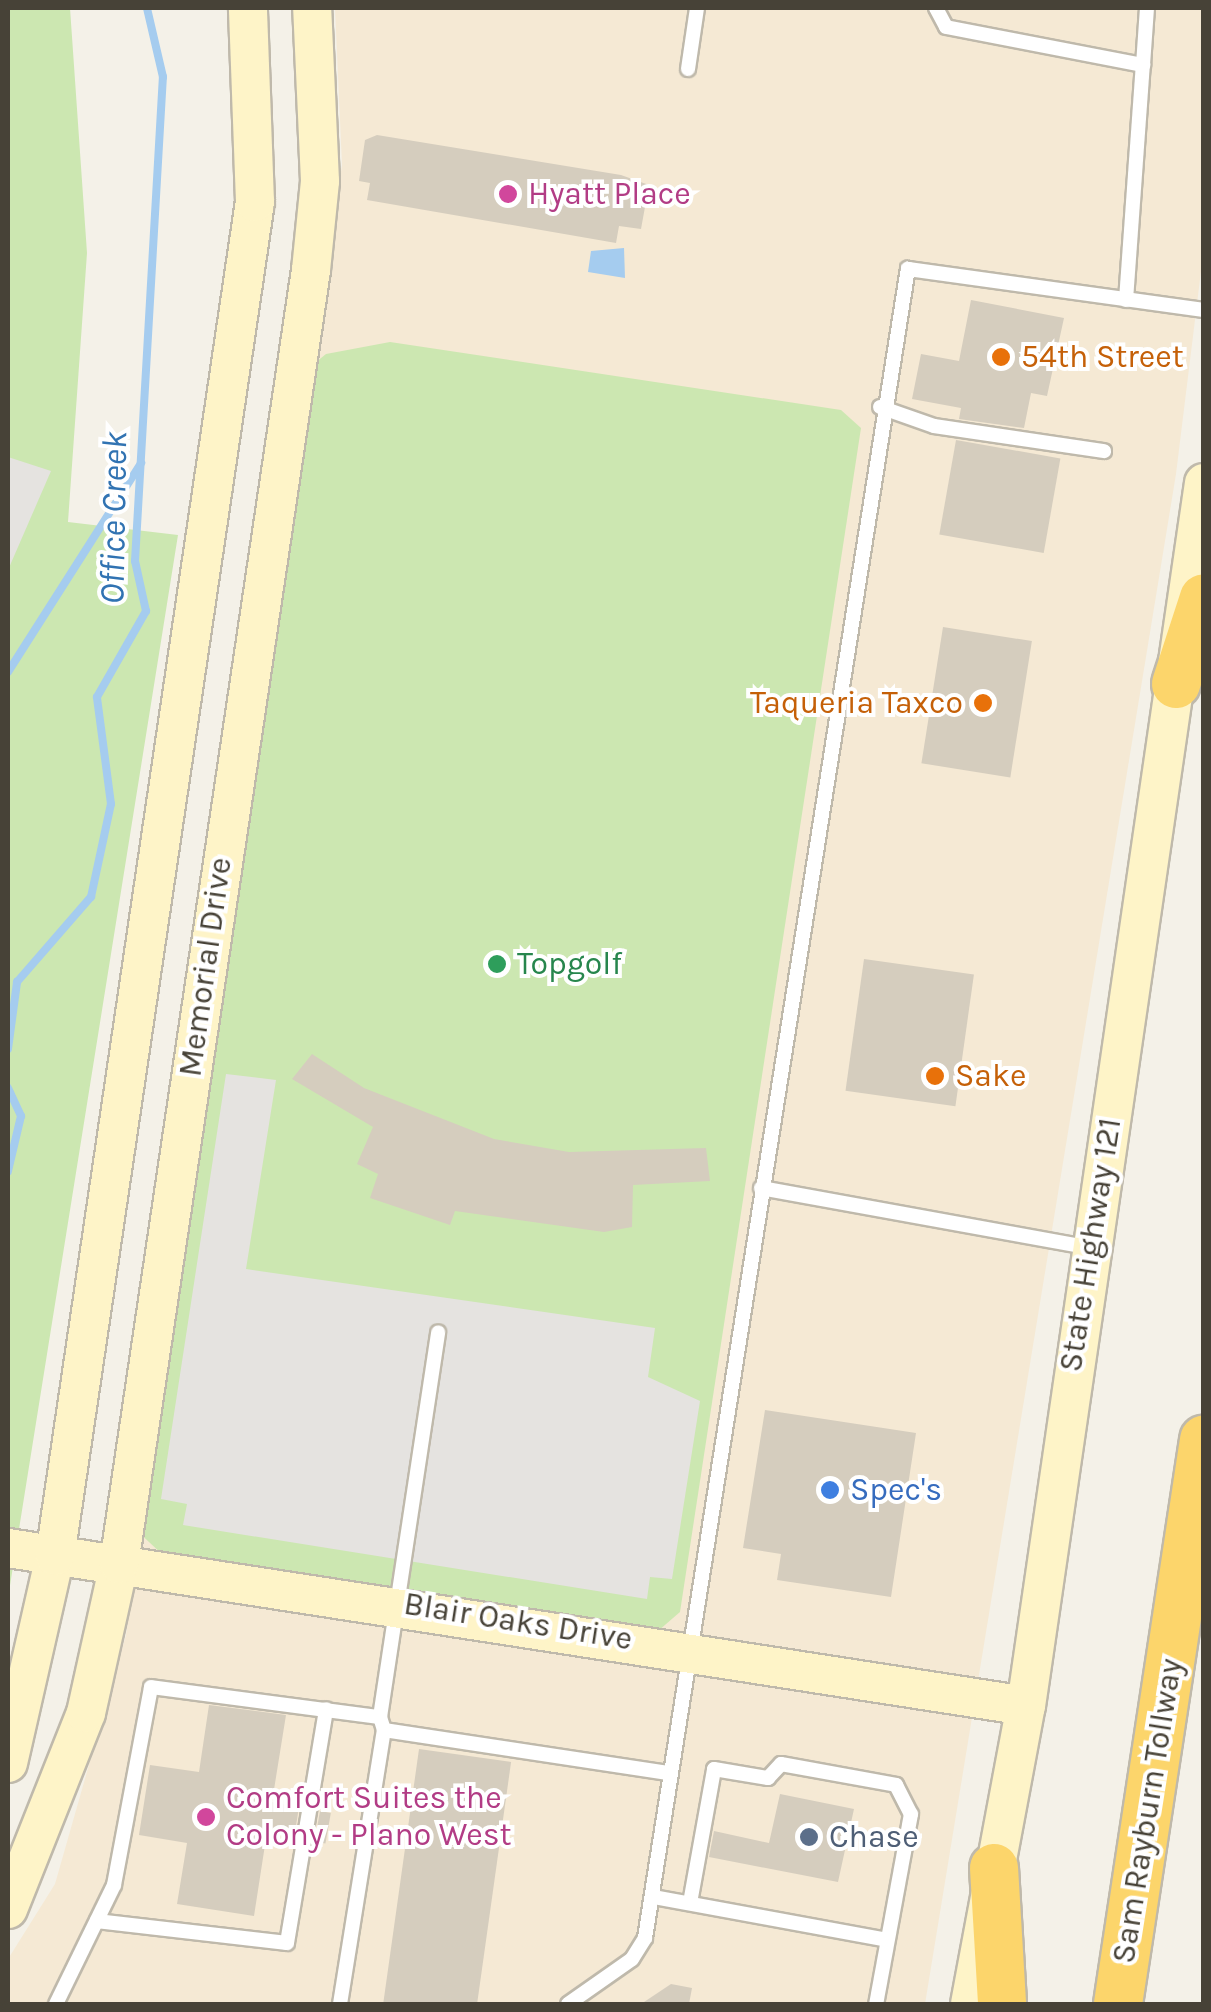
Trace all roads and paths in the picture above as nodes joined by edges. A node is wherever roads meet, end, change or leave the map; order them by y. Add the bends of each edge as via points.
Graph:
1 (248, 8) edge
2 (312, 8) edge
3 (696, 8) edge
4 (936, 8) edge
5 (1148, 8) edge
6 (1143, 66) junction
7 (688, 69) dead end
8 (1126, 300) junction
9 (1204, 310) edge
10 (237, 326) junction
11 (302, 336) junction
12 (880, 407) junction
13 (1104, 451) dead end
14 (1204, 484) edge
15 (1204, 598) edge
16 (1176, 684) junction
17 (132, 1021) junction
18 (198, 1028) junction
19 (761, 1188) junction
20 (1090, 1248) junction
21 (438, 1332) dead end
22 (1204, 1440) edge
23 (8, 1548) edge
24 (55, 1556) junction
25 (119, 1564) junction
26 (404, 1605) junction
27 (696, 1650) junction
28 (1026, 1706) junction
29 (326, 1708) junction
30 (382, 1724) junction
31 (8, 1763) edge
32 (670, 1773) junction
33 (994, 1868) junction
34 (653, 1897) junction
35 (690, 1903) junction
36 (8, 1910) edge
37 (97, 1921) junction
38 (887, 1940) junction
39 (56, 2004) edge
40 (340, 2004) edge
41 (568, 2004) edge
42 (876, 2004) edge
43 (970, 2004) edge
44 (1002, 2004) edge
45 (1118, 2004) edge

1 - 10 street, Memorial Drive via 254,202
2 - 11 street, Memorial Drive via 320,181
3 - 7 lane
4 - 6 lane via 946,27
5 - 6 lane
6 - 8 lane
8 - 9 lane
8 - 12 lane via 908,270
10 - 11 street
10 - 17 street, Memorial Drive
11 - 18 street, Memorial Drive
12 - 13 lane via 934,426
12 - 19 lane
14 - 16 street, State Highway 121
15 - 16 highway
16 - 20 street, State Highway 121
17 - 18 street
17 - 24 street, Memorial Drive
18 - 25 street, Memorial Drive
19 - 20 lane
19 - 27 lane
20 - 28 street, State Highway 121
21 - 26 lane
22 - 45 highway, Sam Rayburn Tollway
23 - 24 street, Blair Oaks Drive
24 - 25 street, Blair Oaks Drive
24 - 31 street, Memorial Drive
25 - 26 street, Blair Oaks Drive
25 - 36 street, Memorial Drive via 86,1713
26 - 27 street, Blair Oaks Drive
26 - 30 lane
27 - 28 street, Blair Oaks Drive
27 - 32 lane
28 - 33 street, State Highway 121
29 - 30 lane
29 - 37 lane via 150,1687 114,1885
29 - 37 lane via 286,1943
30 - 32 lane
30 - 40 lane
32 - 34 lane
33 - 43 street, State Highway 121
33 - 44 highway
34 - 35 lane
34 - 41 lane via 632,1960
35 - 38 lane
35 - 38 lane via 714,1770 768,1778 781,1764 896,1784 911,1814
37 - 39 lane
38 - 42 lane

